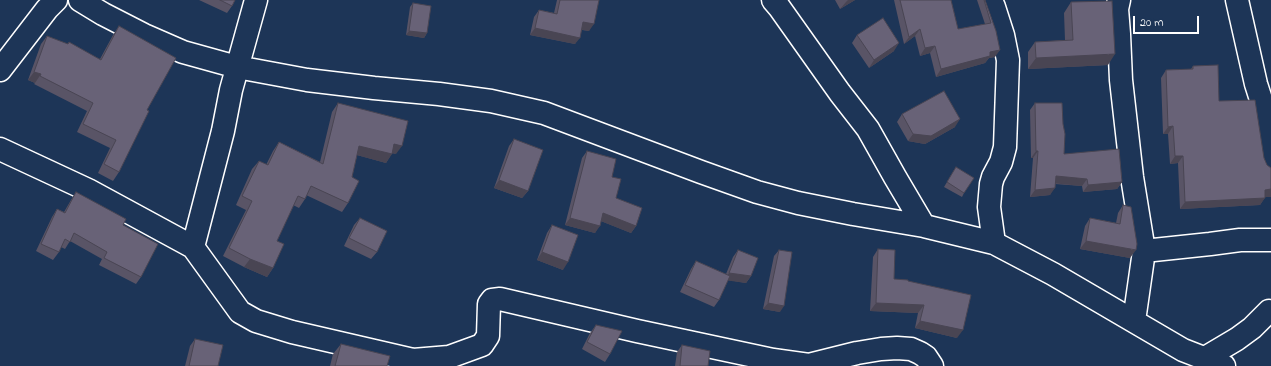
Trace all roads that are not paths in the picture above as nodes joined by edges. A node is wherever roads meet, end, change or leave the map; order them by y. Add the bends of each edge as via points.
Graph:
1 (56, 0) edge
2 (80, 0) edge
3 (256, 0) edge
4 (773, 0) edge
5 (991, 0) edge
6 (1119, 0) edge
7 (1237, 0) edge
8 (237, 67) junction
9 (0, 70) edge
10 (1267, 107) edge
11 (0, 149) edge
12 (1271, 164) edge
13 (924, 226) junction
14 (1271, 240) edge
15 (994, 243) junction
16 (193, 247) junction
17 (1144, 251) junction
18 (1270, 309) edge
19 (1134, 321) junction
20 (1179, 358) edge
21 (1214, 362) edge
22 (932, 366) edge

1 - 9 street
2 - 8 street via 144,35 177,49
3 - 8 street
4 - 13 street via 868,129
5 - 15 street via 1003,35 1008,60 1006,148 993,177 989,207
6 - 17 street via 1117,9 1121,80 1132,177
7 - 10 street via 1253,71
8 - 13 street via 307,80 491,101 544,113 757,192 798,203
8 - 16 street
10 - 12 street
11 - 16 street via 88,190
13 - 15 street
14 - 17 street via 1240,240
15 - 19 street
16 - 22 street via 240,312 256,321 413,360 449,357 482,345 488,336 489,304 492,300 500,299 773,360 809,365 863,352 897,348 920,352
17 - 19 street
18 - 21 street
19 - 20 street
20 - 21 street

